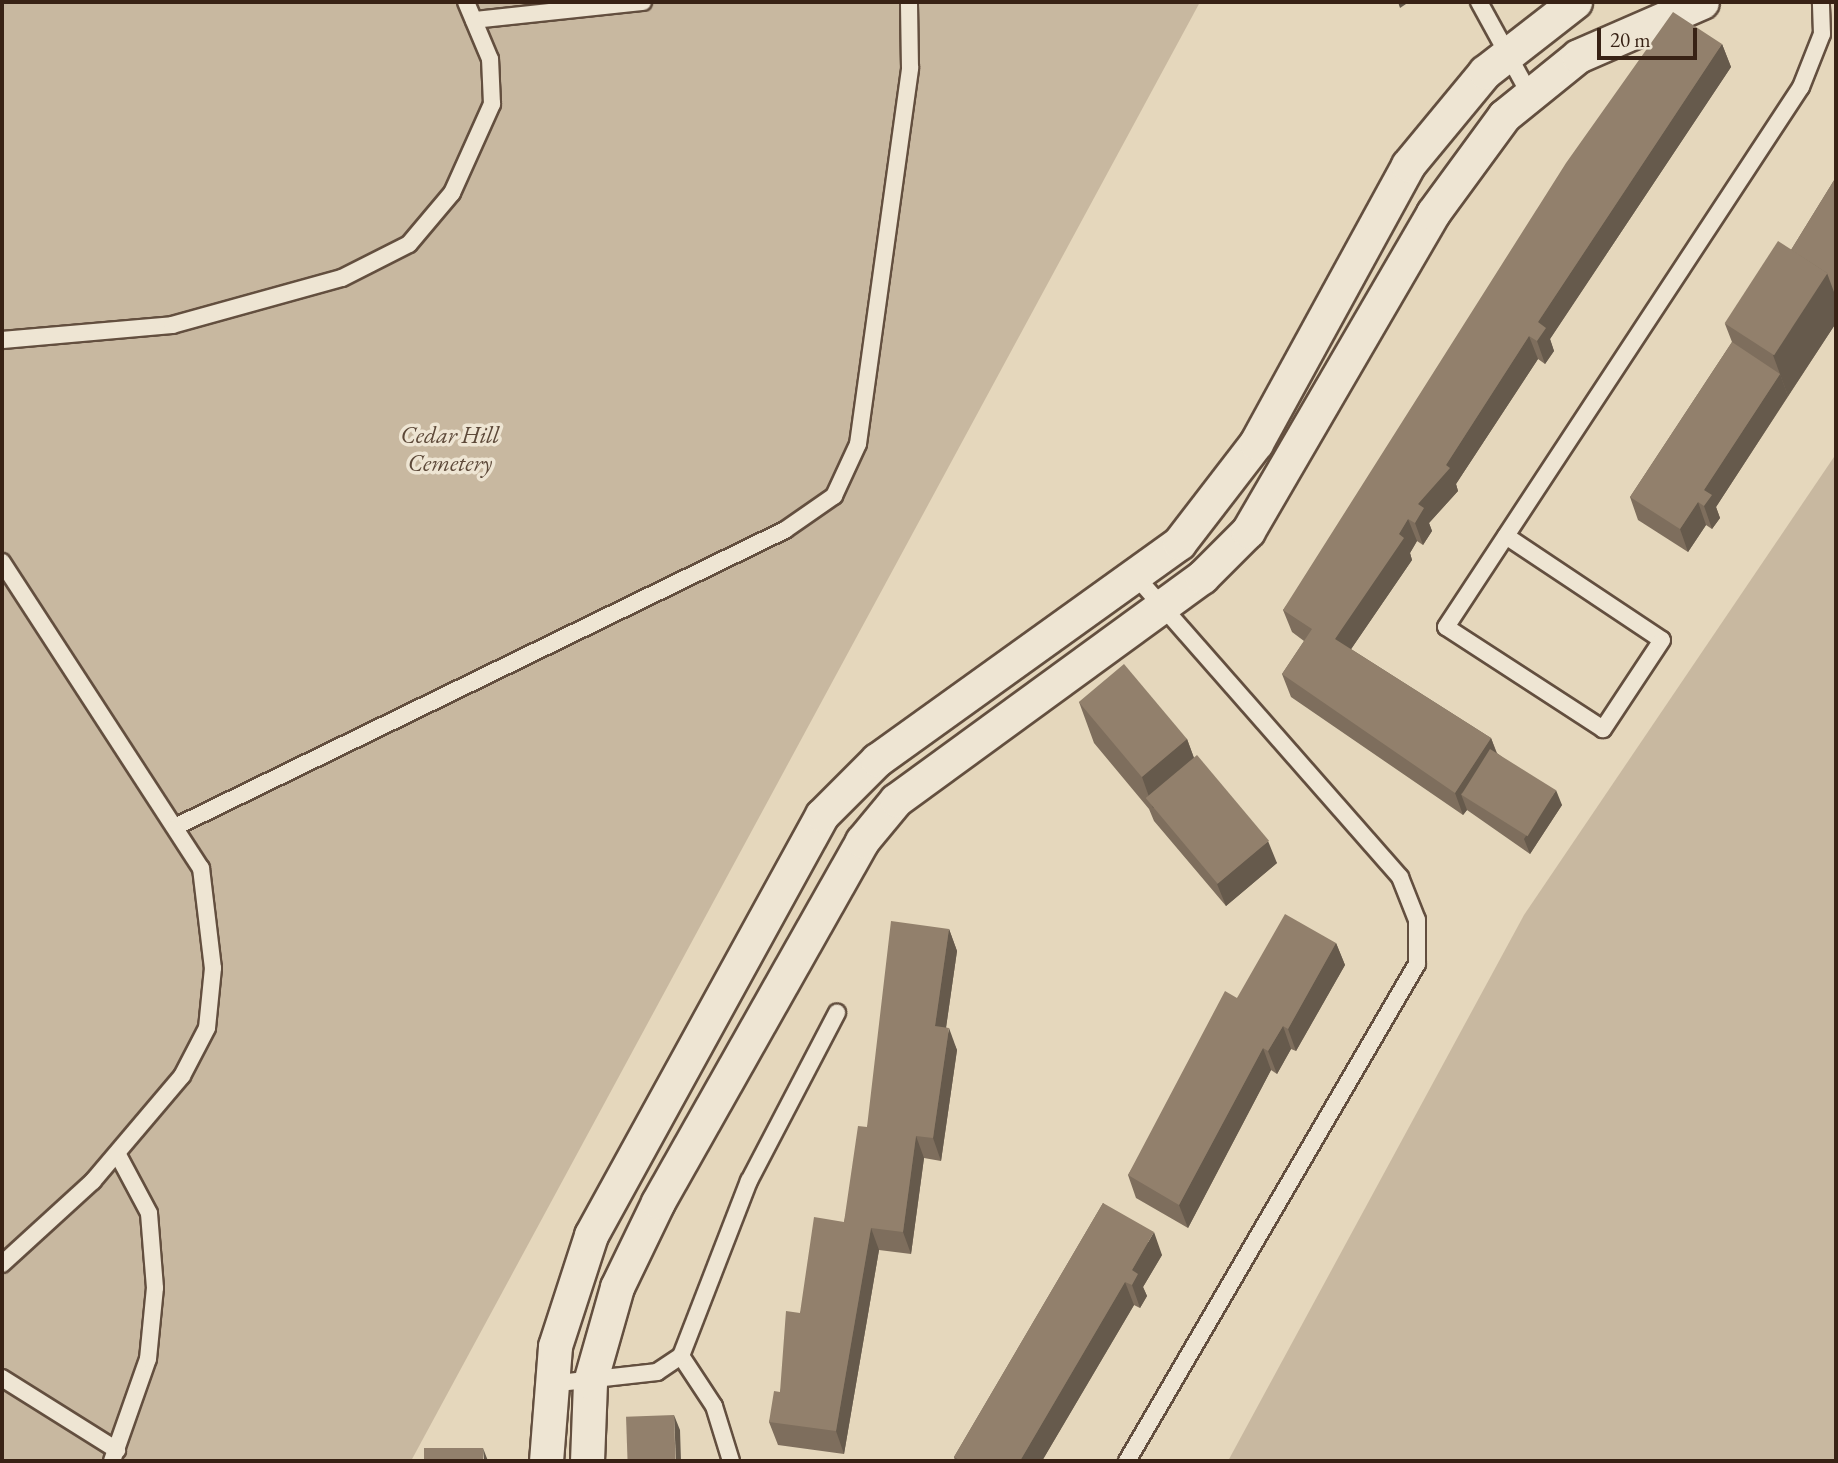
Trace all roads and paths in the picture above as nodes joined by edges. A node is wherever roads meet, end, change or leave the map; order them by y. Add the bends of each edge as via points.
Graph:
1 (466, 2) edge
2 (643, 2) edge
3 (909, 2) edge
4 (1479, 2) edge
5 (1575, 2) edge
6 (1702, 2) edge
7 (1821, 2) edge
8 (474, 20) junction
9 (1503, 55) junction
10 (1529, 93) junction
11 (2, 340) edge
12 (1506, 536) junction
13 (2, 562) edge
14 (1137, 578) junction
15 (1159, 608) junction
16 (177, 826) junction
17 (837, 1013) dead end
18 (118, 1155) junction
19 (2, 1264) edge
20 (681, 1356) junction
21 (2, 1378) edge
22 (590, 1381) junction
23 (550, 1384) junction
24 (114, 1456) edge
25 (546, 1461) edge
26 (587, 1461) edge
27 (731, 1461) edge
28 (1127, 1461) edge

1 - 8 lane
2 - 8 lane
3 - 16 lane via 910,68 858,444 834,496 785,530
4 - 9 lane
5 - 9 street
6 - 10 street via 1607,40
7 - 12 lane via 1822,34 1801,87
8 - 11 lane via 490,60 492,104 452,193 409,244 342,278 172,325
9 - 10 lane
9 - 14 street via 1408,165 1234,475 1180,542
10 - 15 street via 1482,140 1433,214 1248,531
12 - 12 lane via 1446,627 1603,729 1662,640
13 - 16 lane
14 - 15 lane
14 - 23 street via 877,760 822,815 591,1235 571,1281
15 - 22 street via 895,800 862,841 658,1202 617,1287
15 - 28 lane via 1400,877 1417,920 1417,964
16 - 18 lane via 201,868 207,895 209,1015 182,1076
17 - 20 lane via 749,1181
18 - 19 lane
18 - 24 lane via 149,1213 155,1288 148,1359
20 - 22 lane via 657,1372
20 - 27 lane via 714,1406
21 - 24 lane
22 - 23 lane
22 - 26 street
23 - 25 street

